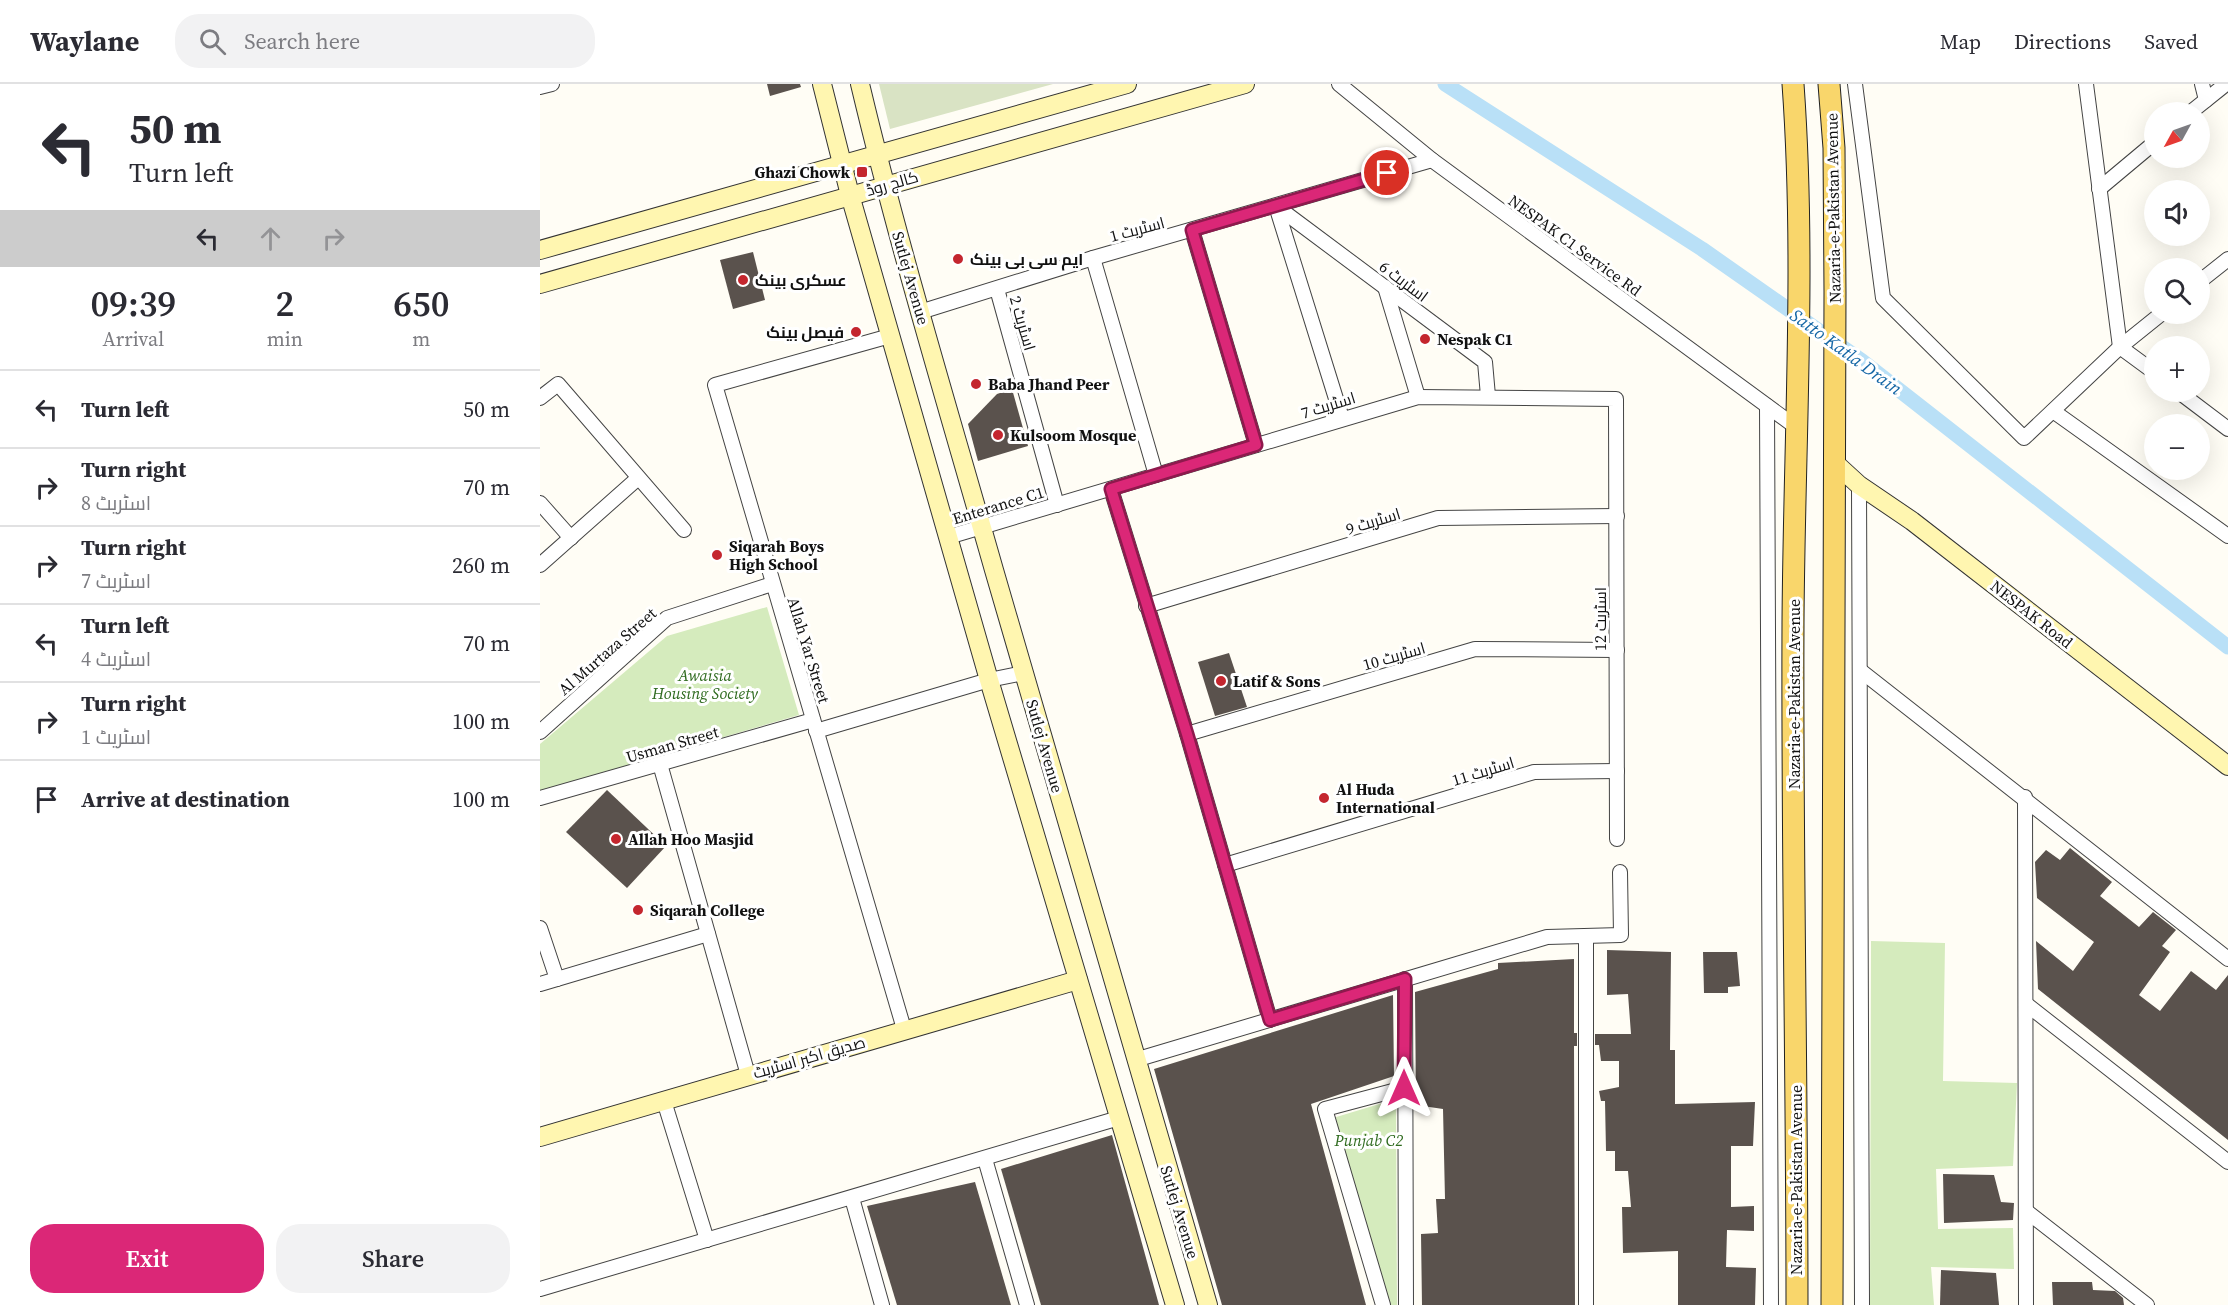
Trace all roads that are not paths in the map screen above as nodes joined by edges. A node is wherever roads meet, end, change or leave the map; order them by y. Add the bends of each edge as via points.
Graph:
1 (552, 84) edge
2 (822, 84) edge
3 (861, 84) edge
4 (1127, 84) edge
5 (1245, 84) edge
6 (1339, 84) edge
7 (1793, 84) edge
8 (1829, 84) edge
9 (1855, 84) edge
10 (2085, 84) edge
11 (2202, 84) edge
12 (2226, 84) edge
13 (540, 87) edge
14 (2206, 100) junction
15 (2204, 102) edge
16 (2144, 151) edge
17 (877, 154) junction
18 (1432, 160) junction
19 (842, 164) junction
20 (885, 185) junction
21 (2099, 189) junction
22 (850, 195) junction
23 (1276, 206) junction
24 (1192, 230) junction
25 (540, 250) edge
26 (1093, 258) junction
27 (2228, 259) edge
28 (2210, 273) edge
29 (540, 284) edge
30 (1385, 288) junction
31 (997, 289) junction
32 (920, 312) junction
33 (2148, 324) edge
34 (890, 336) junction
35 (2120, 346) junction
36 (2144, 364) edge
37 (1488, 396) junction
38 (1418, 397) junction
39 (540, 398) edge
40 (1616, 399) joint
41 (2192, 402) edge
42 (1767, 406) junction
43 (2053, 411) junction
44 (1342, 418) junction
45 (1796, 427) junction
46 (2228, 429) edge
47 (1256, 445) junction
48 (1834, 463) junction
49 (1156, 475) junction
50 (637, 479) junction
51 (1859, 485) junction
52 (1111, 489) junction
53 (540, 503) edge
54 (1057, 504) junction
55 (1617, 516) junction
56 (982, 526) junction
57 (684, 530) dead end
58 (2228, 536) edge
59 (948, 537) junction
60 (571, 538) junction
61 (540, 565) edge
62 (772, 584) junction
63 (1146, 606) junction
64 (1617, 650) junction
65 (1861, 671) junction
66 (1024, 673) junction
67 (989, 680) junction
68 (815, 726) junction
69 (540, 732) edge
70 (1187, 734) junction
71 (660, 764) junction
72 (2228, 766) edge
73 (1617, 771) junction
74 (540, 798) edge
75 (2025, 798) junction
76 (1617, 839) dead end
77 (1225, 865) junction
78 (1620, 872) dead end
79 (540, 928) edge
80 (708, 934) junction
81 (1586, 936) junction
82 (2228, 959) edge
83 (1405, 979) junction
84 (557, 980) junction
85 (1078, 980) junction
86 (540, 984) edge
87 (2026, 1004) junction
88 (1270, 1020) junction
89 (904, 1029) junction
90 (1135, 1060) junction
91 (748, 1075) junction
92 (1404, 1088) junction
93 (664, 1101) junction
94 (1119, 1118) junction
95 (540, 1137) edge
96 (985, 1159) junction
97 (2228, 1162) edge
98 (852, 1198) junction
99 (2026, 1211) junction
100 (1833, 1227) junction
101 (1797, 1236) junction
102 (707, 1240) junction
103 (540, 1289) edge
104 (882, 1305) edge
105 (1028, 1305) edge
106 (1175, 1305) edge
107 (1208, 1305) edge
108 (1383, 1305) edge
109 (1406, 1305) edge
110 (1586, 1305) edge
111 (1771, 1305) edge
112 (1797, 1305) edge
113 (1808, 1305) edge
114 (1822, 1305) edge
115 (1832, 1305) edge
116 (1862, 1305) edge
117 (2026, 1305) edge
118 (2147, 1305) edge

1 - 13 street
2 - 19 street, Sutlej Avenue
3 - 17 street, Sutlej Avenue
4 - 17 street, کالج روڈ
5 - 20 street, کالج روڈ
6 - 18 street, NESPAK C1 Service Rd
7 - 45 main road, Nazaria-e-Pakistan Avenue via 1797,137
8 - 48 main road, Nazaria-e-Pakistan Avenue via 1834,148
9 - 43 street via 1883,298 2024,438
10 - 21 street
11 - 14 street
12 - 14 street
14 - 15 street
16 - 21 street
17 - 19 street, کالج روڈ
17 - 20 street, Sutlej Avenue
18 - 23 street, اسٹریٹ 1
18 - 42 street, NESPAK C1 Service Rd
19 - 22 street, Sutlej Avenue
19 - 25 street, کالج روڈ
20 - 22 street, کالج روڈ
20 - 32 street, Sutlej Avenue
21 - 35 street
22 - 29 street, کالج روڈ
22 - 34 street, Sutlej Avenue
23 - 24 street, اسٹریٹ 1
23 - 30 street, اسٹریٹ 6
23 - 44 street
24 - 26 street, اسٹریٹ 1
24 - 47 street
26 - 31 street, اسٹریٹ 1
26 - 49 street
27 - 28 street
30 - 37 street, اسٹریٹ 6 via 1485,362
30 - 38 street
31 - 32 street, اسٹریٹ 1
31 - 54 street, اسٹریٹ 2
32 - 56 street, Sutlej Avenue
33 - 35 street
34 - 59 street, Sutlej Avenue
34 - 62 street, Allah Yar Street via 715,385
35 - 36 street
35 - 43 street
37 - 38 street, اسٹریٹ 7
37 - 40 street, اسٹریٹ 7
38 - 44 street, اسٹریٹ 7
39 - 50 street via 558,384
40 - 55 street, اسٹریٹ 12
41 - 46 street
42 - 45 street, NESPAK C1 Service Rd
42 - 111 street
43 - 58 street
44 - 47 street, اسٹریٹ 7
45 - 101 main road, Nazaria-e-Pakistan Avenue via 1793,636
47 - 49 street, اسٹریٹ 7
48 - 51 street, NESPAK Road
48 - 100 main road, Nazaria-e-Pakistan Avenue
49 - 52 street, اسٹریٹ 7
50 - 57 street
50 - 60 street
51 - 65 street
51 - 72 street, NESPAK Road via 1912,521
52 - 54 street, اسٹریٹ 7
52 - 63 street
53 - 60 street
54 - 56 street, Enterance C1
55 - 63 street, اسٹریٹ 9 via 1438,518
55 - 64 street, اسٹریٹ 12
56 - 59 street, Enterance C1
56 - 66 street, Sutlej Avenue
59 - 67 street, Sutlej Avenue
60 - 61 street
62 - 68 street, Allah Yar Street
62 - 69 street, Al Murtaza Street via 667,618
63 - 70 street
64 - 70 street, اسٹریٹ 10 via 1475,649
64 - 73 street, اسٹریٹ 12
65 - 75 street
65 - 116 street
66 - 67 street, Usman Street
66 - 90 street, Sutlej Avenue
67 - 68 street, Usman Street
67 - 85 street, Sutlej Avenue
68 - 71 street, Usman Street
68 - 89 street, Allah Yar Street
70 - 77 street
71 - 74 street, Usman Street
71 - 80 street
73 - 76 street, اسٹریٹ 12
73 - 77 street, اسٹریٹ 11 via 1534,772
75 - 82 street
75 - 87 street
77 - 88 street
78 - 81 street via 1621,935
79 - 84 street
80 - 84 street
80 - 91 street
81 - 83 street via 1547,937
81 - 110 street
83 - 88 street
83 - 92 street
84 - 86 street
85 - 89 street, صدیق اکبر اسٹریٹ
85 - 94 street, Sutlej Avenue
87 - 97 street
87 - 99 street
88 - 90 street
89 - 91 street, صدیق اکبر اسٹریٹ
90 - 107 street, Sutlej Avenue
91 - 93 street, صدیق اکبر اسٹریٹ
92 - 108 street via 1325,1109
92 - 109 street
93 - 95 street, صدیق اکبر اسٹریٹ
93 - 102 street
94 - 96 street
94 - 106 street, Sutlej Avenue
96 - 98 street
96 - 105 street
98 - 102 street
98 - 104 street
99 - 117 street
99 - 118 street
100 - 114 main road via 1823,1246
100 - 115 main road, Nazaria-e-Pakistan Avenue
101 - 112 main road, Nazaria-e-Pakistan Avenue
101 - 113 main road via 1808,1251
102 - 103 street

